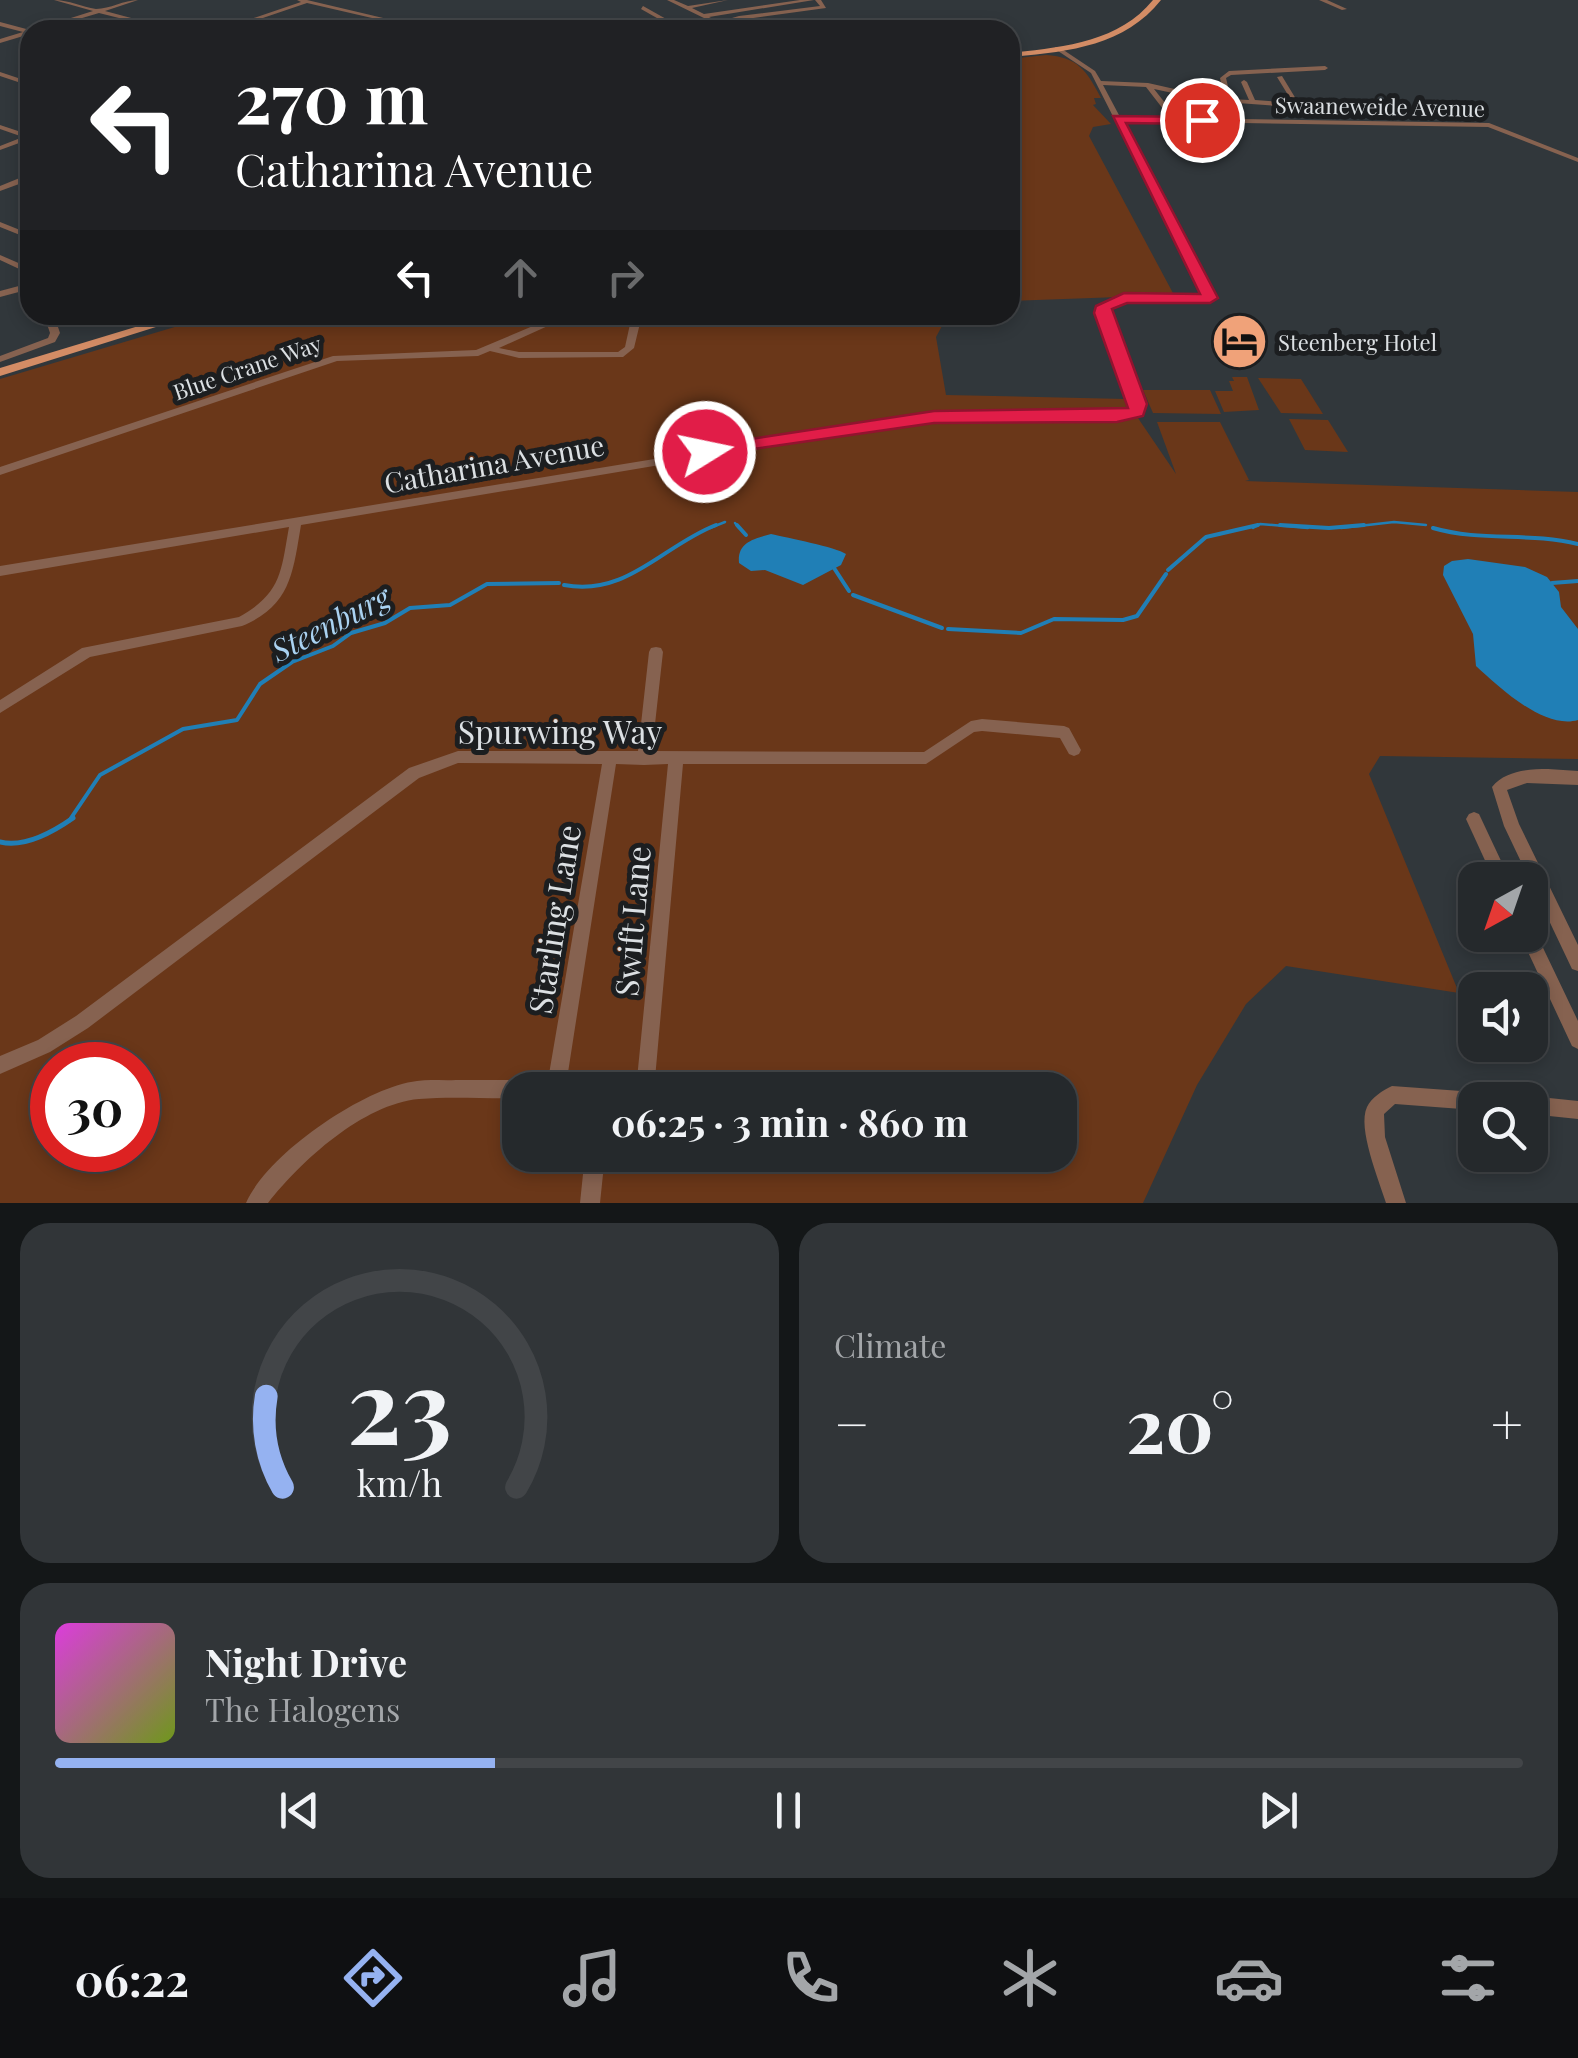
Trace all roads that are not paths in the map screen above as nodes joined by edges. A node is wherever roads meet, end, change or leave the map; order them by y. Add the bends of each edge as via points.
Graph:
1 (57, 0) edge
2 (136, 0) edge
3 (672, 0) edge
4 (725, 0) edge
5 (814, 0) edge
6 (1157, 0) edge
7 (1322, 0) edge
8 (303, 1) edge
9 (757, 3) edge
10 (686, 8) junction
11 (1336, 10) dead end
12 (99, 11) junction
13 (768, 14) junction
14 (702, 16) junction
15 (70, 20) edge
16 (134, 20) edge
17 (250, 20) edge
18 (387, 20) edge
19 (662, 20) edge
20 (710, 20) edge
21 (739, 20) edge
22 (1057, 48) junction
23 (1020, 53) edge
24 (1325, 68) dead end
25 (1280, 77) dead end
26 (1244, 82) dead end
27 (1099, 83) junction
28 (1148, 85) junction
29 (1228, 100) junction
30 (1253, 102) junction
31 (1118, 119) junction
32 (1175, 120) junction
33 (1578, 160) edge
34 (52, 325) edge
35 (152, 325) edge
36 (546, 325) edge
37 (635, 325) edge
38 (492, 350) junction
39 (0, 359) edge
40 (0, 372) edge
41 (0, 471) edge
42 (296, 521) junction
43 (0, 571) edge
44 (656, 652) dead end
45 (0, 707) edge
46 (1074, 750) dead end
47 (610, 759) junction
48 (644, 759) junction
49 (676, 759) junction
50 (1578, 778) edge
51 (1474, 819) dead end
52 (1494, 862) edge
53 (1536, 952) edge
54 (1578, 963) edge
55 (1578, 1040) edge
56 (0, 1064) edge
57 (559, 1072) edge
58 (647, 1072) edge
59 (502, 1089) edge
60 (1458, 1100) edge
61 (1548, 1107) edge
62 (1578, 1110) edge
63 (593, 1172) edge
64 (256, 1203) edge
65 (590, 1203) edge
66 (1396, 1203) edge

1 - 12 street
2 - 12 street
3 - 10 street
3 - 19 street via 642,10
4 - 10 street
5 - 9 street
5 - 13 street via 824,7
6 - 22 main road via 1120,31
7 - 11 street via 1344,9
8 - 17 street
8 - 18 street
9 - 13 street
9 - 14 street
10 - 14 street
12 - 15 street
12 - 16 street
13 - 21 street
14 - 20 street
22 - 23 main road
22 - 27 street, Catharina Avenue via 1088,65
24 - 29 street via 1229,73 1223,78
25 - 30 street via 1301,106
26 - 30 street
27 - 28 street
27 - 31 street, Catharina Avenue
28 - 29 street
28 - 32 street
29 - 30 street
31 - 32 street, Swaaneweide Avenue
31 - 42 street, Catharina Avenue via 1210,298 1124,298 1104,306 1138,404 1134,413 920,419
32 - 33 street, Swaaneweide Avenue via 1489,125
34 - 39 street via 52,340
35 - 40 main road
36 - 38 street, Blue Crane Way
37 - 38 street via 629,348 620,355
38 - 41 street, Blue Crane Way via 336,358
42 - 43 street, Catharina Avenue
42 - 45 street via 284,584 263,610 87,652
44 - 48 street
46 - 49 street, Spurwing Way via 1064,732 982,725 926,758
47 - 48 street, Spurwing Way
47 - 56 street, Spurwing Way via 458,757 423,768 82,1022
47 - 57 street, Starling Lane
48 - 49 street, Spurwing Way
49 - 58 street, Swift Lane
50 - 54 street via 1537,776 1500,786 1512,826
51 - 52 street
53 - 55 street
59 - 64 street via 415,1090 392,1097 327,1130
60 - 66 street via 1392,1095 1375,1110 1375,1137
61 - 62 street
63 - 65 street

